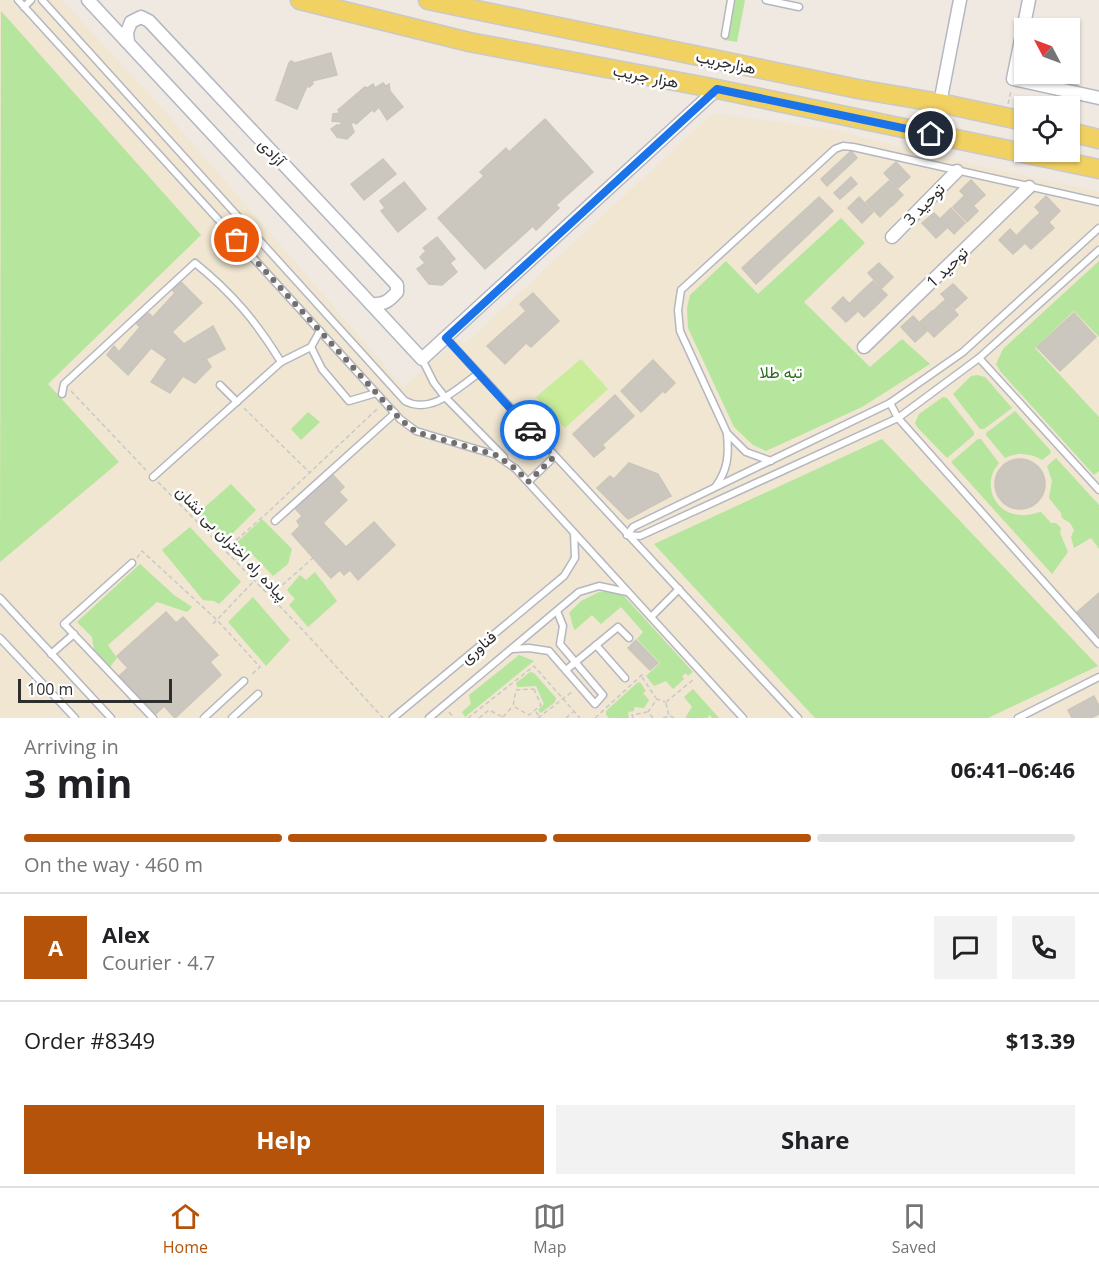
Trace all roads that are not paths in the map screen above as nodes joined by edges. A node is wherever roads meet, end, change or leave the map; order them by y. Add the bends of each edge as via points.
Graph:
1 (18, 0) edge
2 (31, 0) edge
3 (42, 0) edge
4 (88, 0) edge
5 (300, 0) edge
6 (428, 0) edge
7 (731, 0) edge
8 (766, 0) edge
9 (960, 0) edge
10 (1029, 0) edge
11 (24, 7) junction
12 (799, 7) dead end
13 (725, 35) dead end
14 (128, 42) junction
15 (717, 89) junction
16 (1099, 98) edge
17 (940, 103) junction
18 (1014, 118) edge
19 (1080, 134) edge
20 (1099, 139) edge
21 (1014, 146) edge
22 (1071, 162) edge
23 (1099, 170) edge
24 (957, 171) junction
25 (1029, 187) junction
26 (1099, 202) edge
27 (1099, 228) edge
28 (892, 237) dead end
29 (1099, 250) edge
30 (371, 304) junction
31 (320, 331) junction
32 (446, 338) junction
33 (311, 347) junction
34 (864, 347) dead end
35 (979, 358) junction
36 (422, 359) junction
37 (281, 362) junction
38 (478, 374) junction
39 (220, 385) dead end
40 (376, 393) junction
41 (62, 394) dead end
42 (445, 397) junction
43 (237, 402) junction
44 (890, 403) junction
45 (394, 413) junction
46 (898, 418) junction
47 (728, 433) junction
48 (554, 457) junction
49 (771, 461) junction
50 (516, 469) junction
51 (153, 477) road end
52 (528, 482) junction
53 (716, 487) junction
54 (1099, 490) edge
55 (275, 521) dead end
56 (574, 533) junction
57 (627, 535) junction
58 (132, 563) road end
59 (679, 589) junction
60 (628, 592) junction
61 (0, 598) edge
62 (556, 611) junction
63 (651, 617) junction
64 (74, 634) junction
65 (0, 638) edge
66 (629, 638) dead end
67 (1099, 644) edge
68 (596, 645) junction
69 (512, 649) junction
70 (51, 654) junction
71 (576, 663) junction
72 (566, 670) junction
73 (1099, 677) edge
74 (589, 678) junction
75 (625, 678) dead end
76 (244, 681) road end
77 (579, 685) junction
78 (258, 694) dead end
79 (75, 718) edge
80 (111, 718) edge
81 (153, 718) edge
82 (204, 718) edge
83 (232, 718) edge
84 (393, 718) edge
85 (429, 718) edge
86 (743, 718) edge
87 (798, 718) edge
88 (1018, 718) edge

1 - 11 lane
2 - 11 lane
3 - 42 lane via 405,400 419,406
4 - 14 street, آزادی
5 - 15 main road, هزار جریب via 469,42
6 - 17 main road, هزارجریب
7 - 13 lane
8 - 12 lane
9 - 17 street
10 - 16 street via 1013,79
11 - 31 lane
14 - 30 street, آزادی
14 - 30 street, آزادی via 131,22 141,17 149,21 397,285 389,302
15 - 21 main road, هزار جریب
15 - 32 street
17 - 18 main road, هزارجریب
19 - 20 main road
22 - 23 main road, هزار جریب
24 - 25 lane
24 - 28 street, توحید 3
24 - 47 lane via 853,147 835,149 681,290 680,331
25 - 26 lane
25 - 34 street, توحید 1
27 - 44 lane via 963,352
29 - 35 lane
30 - 36 street, آزادی
31 - 33 lane
31 - 40 lane
32 - 36 street
32 - 38 lane
33 - 37 lane
33 - 40 lane via 322,369 349,401
35 - 46 lane
35 - 54 lane
36 - 42 lane
37 - 41 lane via 248,313 195,263 64,384
37 - 43 lane
38 - 42 lane
38 - 48 lane
39 - 43 lane
40 - 45 lane
42 - 50 lane
43 - 51 lane
44 - 46 lane
44 - 49 lane
45 - 50 lane via 416,432 496,455
45 - 55 lane
46 - 57 lane via 640,536
46 - 67 lane
47 - 49 lane via 746,452
47 - 53 lane via 725,474
48 - 52 lane
48 - 57 lane
49 - 53 lane
50 - 52 lane
52 - 56 lane
53 - 57 lane via 633,527
56 - 60 lane
56 - 84 lane, فناوری via 575,558 564,576
57 - 59 lane
58 - 64 lane via 64,624
59 - 63 lane
59 - 87 lane
60 - 62 lane, فناوری via 599,586 579,592
60 - 63 lane
61 - 70 lane
62 - 69 lane, فناوری
62 - 71 lane via 563,626 560,644
63 - 86 lane
64 - 70 lane
64 - 81 lane
65 - 79 lane
66 - 68 lane via 618,627
68 - 71 lane
68 - 75 lane
69 - 72 lane via 549,651
69 - 85 lane, فناوری
70 - 80 lane
71 - 72 lane
71 - 74 lane
72 - 77 lane
73 - 88 lane
74 - 77 lane
74 - 77 lane via 603,695 595,704
76 - 82 lane
78 - 83 lane

